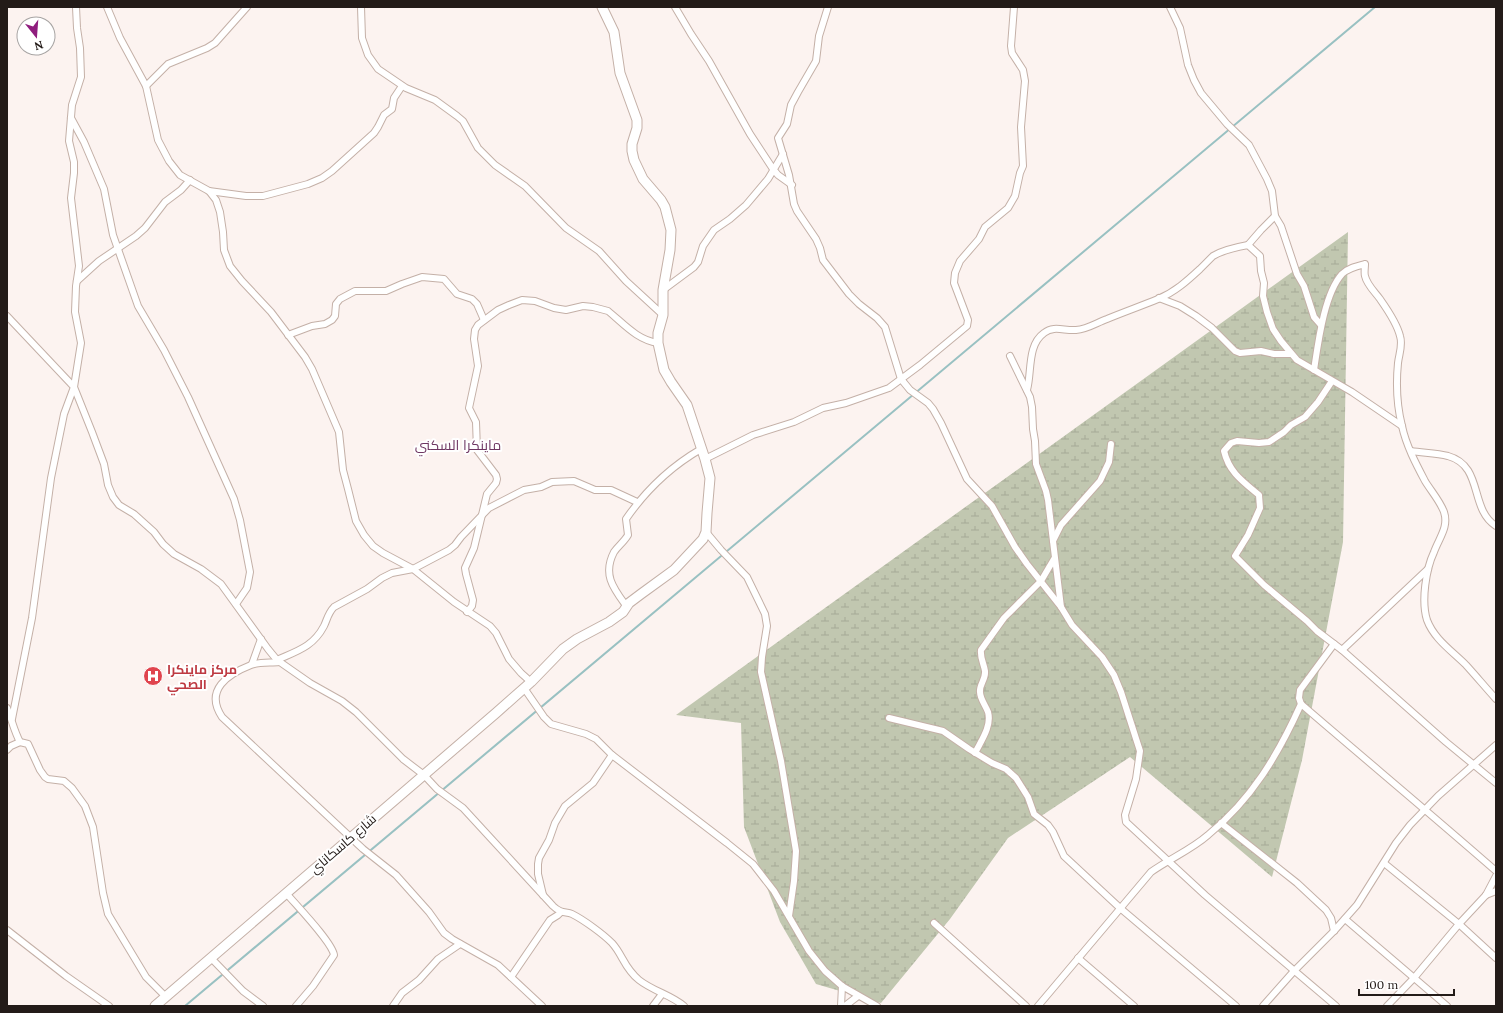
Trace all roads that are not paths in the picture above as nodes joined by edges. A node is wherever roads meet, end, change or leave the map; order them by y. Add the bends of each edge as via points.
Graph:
1 (76, 7) edge
2 (107, 7) edge
3 (247, 7) edge
4 (361, 7) edge
5 (602, 7) edge
6 (674, 7) edge
7 (828, 7) edge
8 (1014, 7) edge
9 (1170, 7) edge
10 (146, 86) junction
11 (402, 86) junction
12 (71, 117) junction
13 (783, 154) junction
14 (773, 169) junction
15 (190, 180) junction
16 (792, 185) junction
17 (209, 191) junction
18 (1275, 216) junction
19 (1248, 245) junction
20 (118, 248) junction
21 (77, 282) junction
22 (663, 290) junction
23 (1159, 298) junction
24 (663, 315) junction
25 (7, 316) edge
26 (484, 320) junction
27 (1321, 325) junction
28 (288, 335) junction
29 (658, 344) junction
30 (1291, 354) junction
31 (1010, 356) dead end
32 (1314, 370) junction
33 (901, 379) junction
34 (1332, 381) junction
35 (74, 387) junction
36 (1027, 390) junction
37 (1402, 426) junction
38 (1111, 444) dead end
39 (701, 449) junction
40 (1411, 451) junction
41 (705, 459) junction
42 (637, 502) junction
43 (482, 514) junction
44 (1496, 526) edge
45 (706, 532) junction
46 (1053, 542) junction
47 (1054, 559) junction
48 (413, 569) junction
49 (1428, 569) junction
50 (1041, 581) junction
51 (236, 604) junction
52 (627, 607) junction
53 (1061, 607) junction
54 (467, 612) junction
55 (261, 639) junction
56 (1334, 644) junction
57 (1342, 650) junction
58 (278, 661) junction
59 (252, 664) junction
60 (531, 682) junction
61 (524, 688) junction
62 (1496, 699) edge
63 (1301, 704) junction
64 (7, 708) edge
65 (889, 718) dead end
66 (12, 719) junction
67 (20, 742) junction
68 (1496, 745) edge
69 (7, 750) edge
70 (975, 753) junction
71 (612, 755) junction
72 (1474, 765) junction
73 (424, 775) junction
74 (1496, 783) edge
75 (1425, 809) junction
76 (1221, 823) junction
77 (350, 838) junction
78 (1169, 860) junction
79 (1384, 863) junction
80 (1496, 872) edge
81 (1496, 876) edge
82 (1496, 891) edge
83 (286, 893) junction
84 (1486, 895) junction
85 (544, 897) junction
86 (553, 906) junction
87 (1120, 908) junction
88 (561, 912) junction
89 (789, 916) junction
90 (1346, 919) junction
91 (550, 920) junction
92 (934, 923) dead end
93 (1459, 924) junction
94 (7, 930) edge
95 (1334, 931) junction
96 (460, 944) junction
97 (211, 958) junction
98 (1078, 958) junction
99 (1496, 958) edge
100 (1294, 971) junction
101 (511, 977) junction
102 (1414, 978) junction
103 (842, 986) junction
104 (662, 994) junction
105 (858, 996) junction
106 (166, 997) junction
107 (866, 1003) edge
108 (109, 1006) edge
109 (155, 1006) edge
110 (264, 1006) edge
111 (296, 1006) edge
112 (393, 1006) edge
113 (542, 1006) edge
114 (653, 1006) edge
115 (684, 1006) edge
116 (841, 1006) edge
117 (845, 1006) edge
118 (877, 1006) edge
119 (1026, 1006) edge
120 (1038, 1006) edge
121 (1134, 1006) edge
122 (1236, 1006) edge
123 (1263, 1006) edge
124 (1336, 1006) edge
125 (1387, 1006) edge
126 (1447, 1006) edge

1 - 12 street via 81,77
2 - 10 street
3 - 10 street via 215,43 168,64
4 - 11 street via 361,32 368,55 381,72
5 - 22 street via 614,32 620,73 637,120 632,144 634,160 643,179 661,200 671,230
6 - 14 street via 712,65 750,134
7 - 13 street via 819,36 816,61 791,105 787,124 778,138
8 - 33 street via 1012,53 1023,70 1025,81 1021,127 1023,166 1015,196 1008,208 985,227 979,239 960,261 955,273 954,283 968,320 966,326
9 - 18 street via 1180,28 1194,80 1201,93 1227,124 1249,145 1272,191
10 - 15 street via 158,140 180,175
11 - 17 street via 394,98 392,109 384,115 374,133 322,178 264,196
11 - 24 street via 435,100 457,116 478,148 495,165 525,186 566,228 599,251 634,289
12 - 20 street via 104,189
12 - 21 street via 69,141 74,162 71,198 79,266
13 - 14 street
13 - 16 street
14 - 16 street
14 - 22 street via 768,179 740,212 714,230 703,246 694,267
15 - 17 street
15 - 20 street via 165,202 145,228
16 - 33 street via 794,204 816,239 823,260 849,294 885,327
17 - 28 street via 216,200 220,212 224,250 230,266
18 - 19 street
18 - 27 street via 1314,317
19 - 23 street via 1214,256 1182,285
19 - 30 street via 1260,256 1263,296 1273,330
20 - 21 street via 99,261
20 - 51 street via 138,306 182,384 234,499 250,572 247,588
21 - 35 street via 75,312 81,343
22 - 24 street
23 - 30 street via 1196,316 1235,351
23 - 36 street via 1084,330 1058,328 1043,333 1032,352
24 - 29 street
25 - 35 street
26 - 28 street via 477,304 472,299 457,294 446,280 422,277 386,291 355,291 336,304 332,320
26 - 29 street via 522,300 566,310 583,306 593,307 608,311 640,338
26 - 43 street via 475,330 478,366 469,408 476,422 477,450 497,479 487,494
27 - 32 street
27 - 37 street via 1334,288 1342,274 1352,267 1365,264 1365,277 1401,336 1398,389
28 - 48 street via 312,369 339,432 343,470 356,521 373,546
29 - 39 street via 664,370 687,405
30 - 32 street
31 - 36 street
32 - 34 street
33 - 41 street via 889,388 823,408 794,422 753,435
33 - 50 street via 916,396 933,409 967,479 992,506 1015,547
34 - 37 street
34 - 56 street via 1305,417 1269,442 1238,441 1230,443 1224,451 1227,462 1237,476 1259,495 1260,508 1235,556 1287,606
35 - 51 street via 104,464 113,497 154,532 162,544 174,554 221,584
35 - 66 street via 64,414 50,478 32,618
36 - 46 street via 1032,407 1036,464 1046,491
37 - 40 street
38 - 46 street via 1109,462 1100,481 1061,525
39 - 41 street
39 - 42 street via 664,474
40 - 44 street via 1449,456 1460,463 1470,473 1485,514
40 - 49 street via 1444,512 1446,524
41 - 45 street via 710,478
42 - 43 street via 611,490 595,490 574,481 560,481 524,490 488,508
42 - 52 street via 626,519 628,535 614,552 609,573 614,589
43 - 48 street via 449,550
43 - 54 street via 474,548 465,568 473,600
45 - 52 street, شارع كاسكاناي via 703,539 674,570
45 - 89 street via 747,577 765,614 767,626 761,672 781,761 796,851
46 - 47 street
47 - 50 street
47 - 53 street
48 - 54 street
48 - 58 street via 392,573 334,607 312,643
49 - 57 street
49 - 62 street via 1424,607 1433,633
50 - 53 street
50 - 70 street via 1004,618 981,650 985,677 980,694 989,720
51 - 55 street
52 - 60 street, شارع كاسكاناي via 609,622 564,649
53 - 78 street via 1072,625 1102,657 1114,675 1138,744 1138,772 1125,819
54 - 60 street via 490,626 509,660
55 - 58 street
55 - 59 street
56 - 57 street
56 - 63 street via 1300,690
57 - 72 street
58 - 59 street
58 - 73 street via 342,701 403,759
59 - 77 street via 222,682 215,700 217,710
60 - 61 street, شارع كاسكاناي
61 - 71 street via 551,724 596,739
61 - 73 street, شارع كاسكاناي
63 - 75 street
63 - 76 street via 1278,752 1264,774
64 - 66 street
65 - 70 street via 943,731
66 - 67 street via 14,731
67 - 69 street
67 - 106 street via 28,744 45,777 64,781 85,806 93,827 108,914 146,977
68 - 72 street
70 - 87 street via 1016,778 1028,797 1034,814 1053,832 1064,856
71 - 85 street via 593,783 565,806 555,822 538,864
71 - 89 street via 753,864
72 - 74 street
72 - 75 street
73 - 77 street, شارع كاسكاناي
73 - 85 street via 437,789 463,808
75 - 79 street via 1410,825
75 - 80 street
76 - 78 street via 1208,836
76 - 95 street via 1297,883 1326,910
77 - 83 street, شارع كاسكاناي
77 - 96 street via 396,875 444,933
78 - 87 street via 1151,872
78 - 100 street
79 - 90 street
79 - 93 street
81 - 84 street
82 - 84 street
83 - 97 street, شارع كاسكاناي
83 - 111 street via 324,938 334,955
84 - 93 street
85 - 86 street
86 - 88 street
86 - 91 street
87 - 98 street
87 - 122 street
88 - 91 street
88 - 104 street via 573,914 612,943 629,971 647,986
89 - 103 street via 825,971
90 - 95 street
90 - 102 street
91 - 101 street
92 - 119 street
93 - 99 street
93 - 102 street
94 - 108 street
95 - 100 street
96 - 101 street via 498,965
96 - 112 street via 438,959 419,980 402,993
97 - 106 street, شارع كاسكاناي
97 - 110 street via 243,991
98 - 120 street
98 - 121 street
100 - 123 street
100 - 124 street
101 - 113 street
102 - 125 street
102 - 126 street
103 - 105 street
103 - 116 street
104 - 114 street
104 - 115 street
105 - 107 street
105 - 117 street
106 - 109 street, شارع كاسكاناي
107 - 118 street

